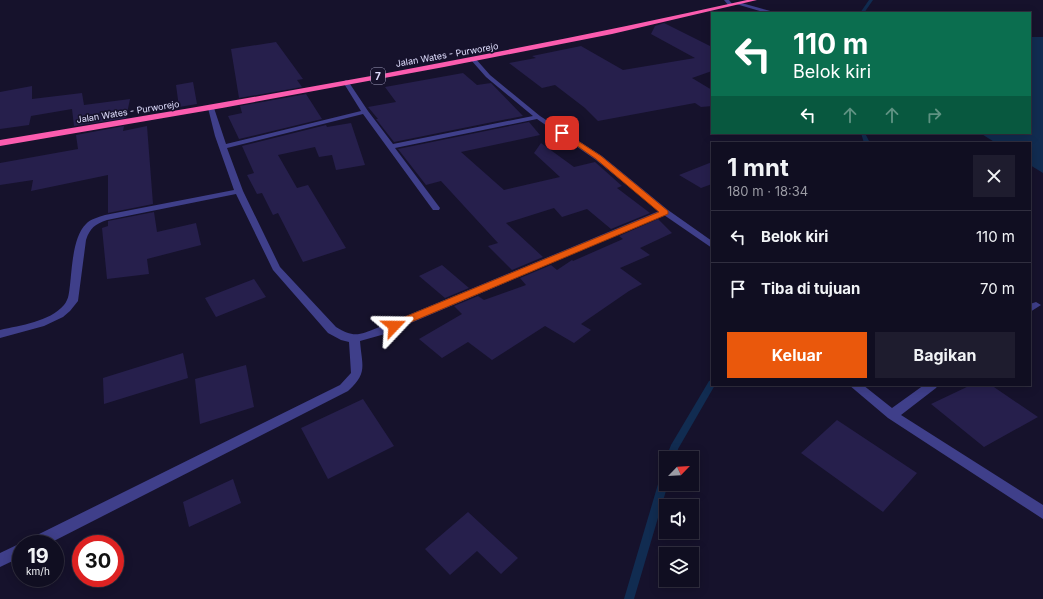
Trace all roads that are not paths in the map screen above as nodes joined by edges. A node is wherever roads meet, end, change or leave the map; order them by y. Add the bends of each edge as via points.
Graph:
1 (754, 0) edge
2 (732, 3) edge
3 (768, 12) edge
4 (473, 59) junction
5 (346, 82) junction
6 (211, 108) junction
7 (365, 112) junction
8 (538, 116) junction
9 (0, 143) edge
10 (224, 147) junction
11 (390, 147) junction
12 (239, 192) junction
13 (436, 208) dead end
14 (665, 212) junction
15 (711, 244) edge
16 (0, 334) edge
17 (354, 340) junction
18 (856, 386) edge
19 (931, 386) edge
20 (892, 415) junction
21 (1043, 513) edge
22 (52, 535) edge
23 (12, 554) edge
24 (0, 560) edge

1 - 2 highway, Jalan Wates - Purworejo / 7
2 - 3 street
2 - 4 highway, Jalan Wates - Purworejo / 7 via 673,19
4 - 5 highway, Jalan Wates - Purworejo / 7
4 - 8 street via 488,76
5 - 6 highway, Jalan Wates - Purworejo / 7
5 - 7 street
6 - 9 highway, Jalan Wates - Purworejo / 7
6 - 10 street
7 - 10 street
7 - 11 street
8 - 11 street
8 - 14 street via 599,158
10 - 12 street
11 - 13 street
12 - 16 street via 105,218 91,224 85,232 79,252 73,302 69,308 43,322
12 - 17 street via 276,268 332,330 342,337
14 - 15 street
14 - 17 street
17 - 22 street via 357,373 344,388
18 - 20 street
19 - 20 street
20 - 21 street
23 - 24 street

